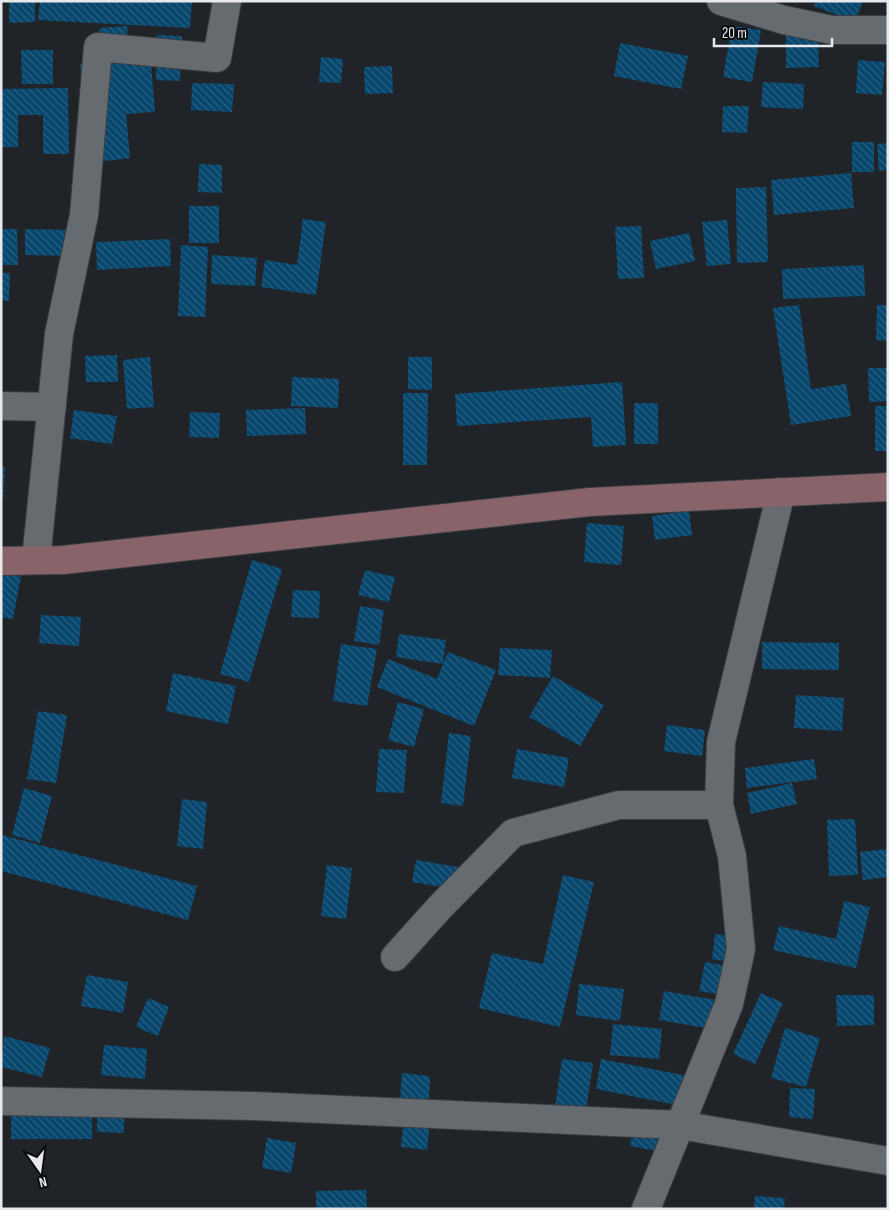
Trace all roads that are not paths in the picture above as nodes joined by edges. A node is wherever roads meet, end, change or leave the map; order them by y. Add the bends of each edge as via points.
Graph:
1 (227, 1) edge
2 (721, 1) edge
3 (888, 30) edge
4 (1, 406) edge
5 (52, 407) junction
6 (888, 487) edge
7 (781, 492) junction
8 (36, 560) junction
9 (1, 561) edge
10 (719, 805) junction
11 (395, 957) dead end
12 (1, 1101) edge
13 (680, 1125) junction
14 (888, 1161) edge
15 (646, 1209) edge

1 - 5 street via 217,58 98,46 84,215 60,334
2 - 3 street via 832,30
4 - 5 street
5 - 8 street
6 - 7 street
7 - 8 street via 590,502 63,560
7 - 10 street via 721,742
8 - 9 street
10 - 11 street via 619,805 513,833
10 - 13 street via 732,856 741,949 729,1004
12 - 13 street via 254,1106
13 - 14 street
13 - 15 street

